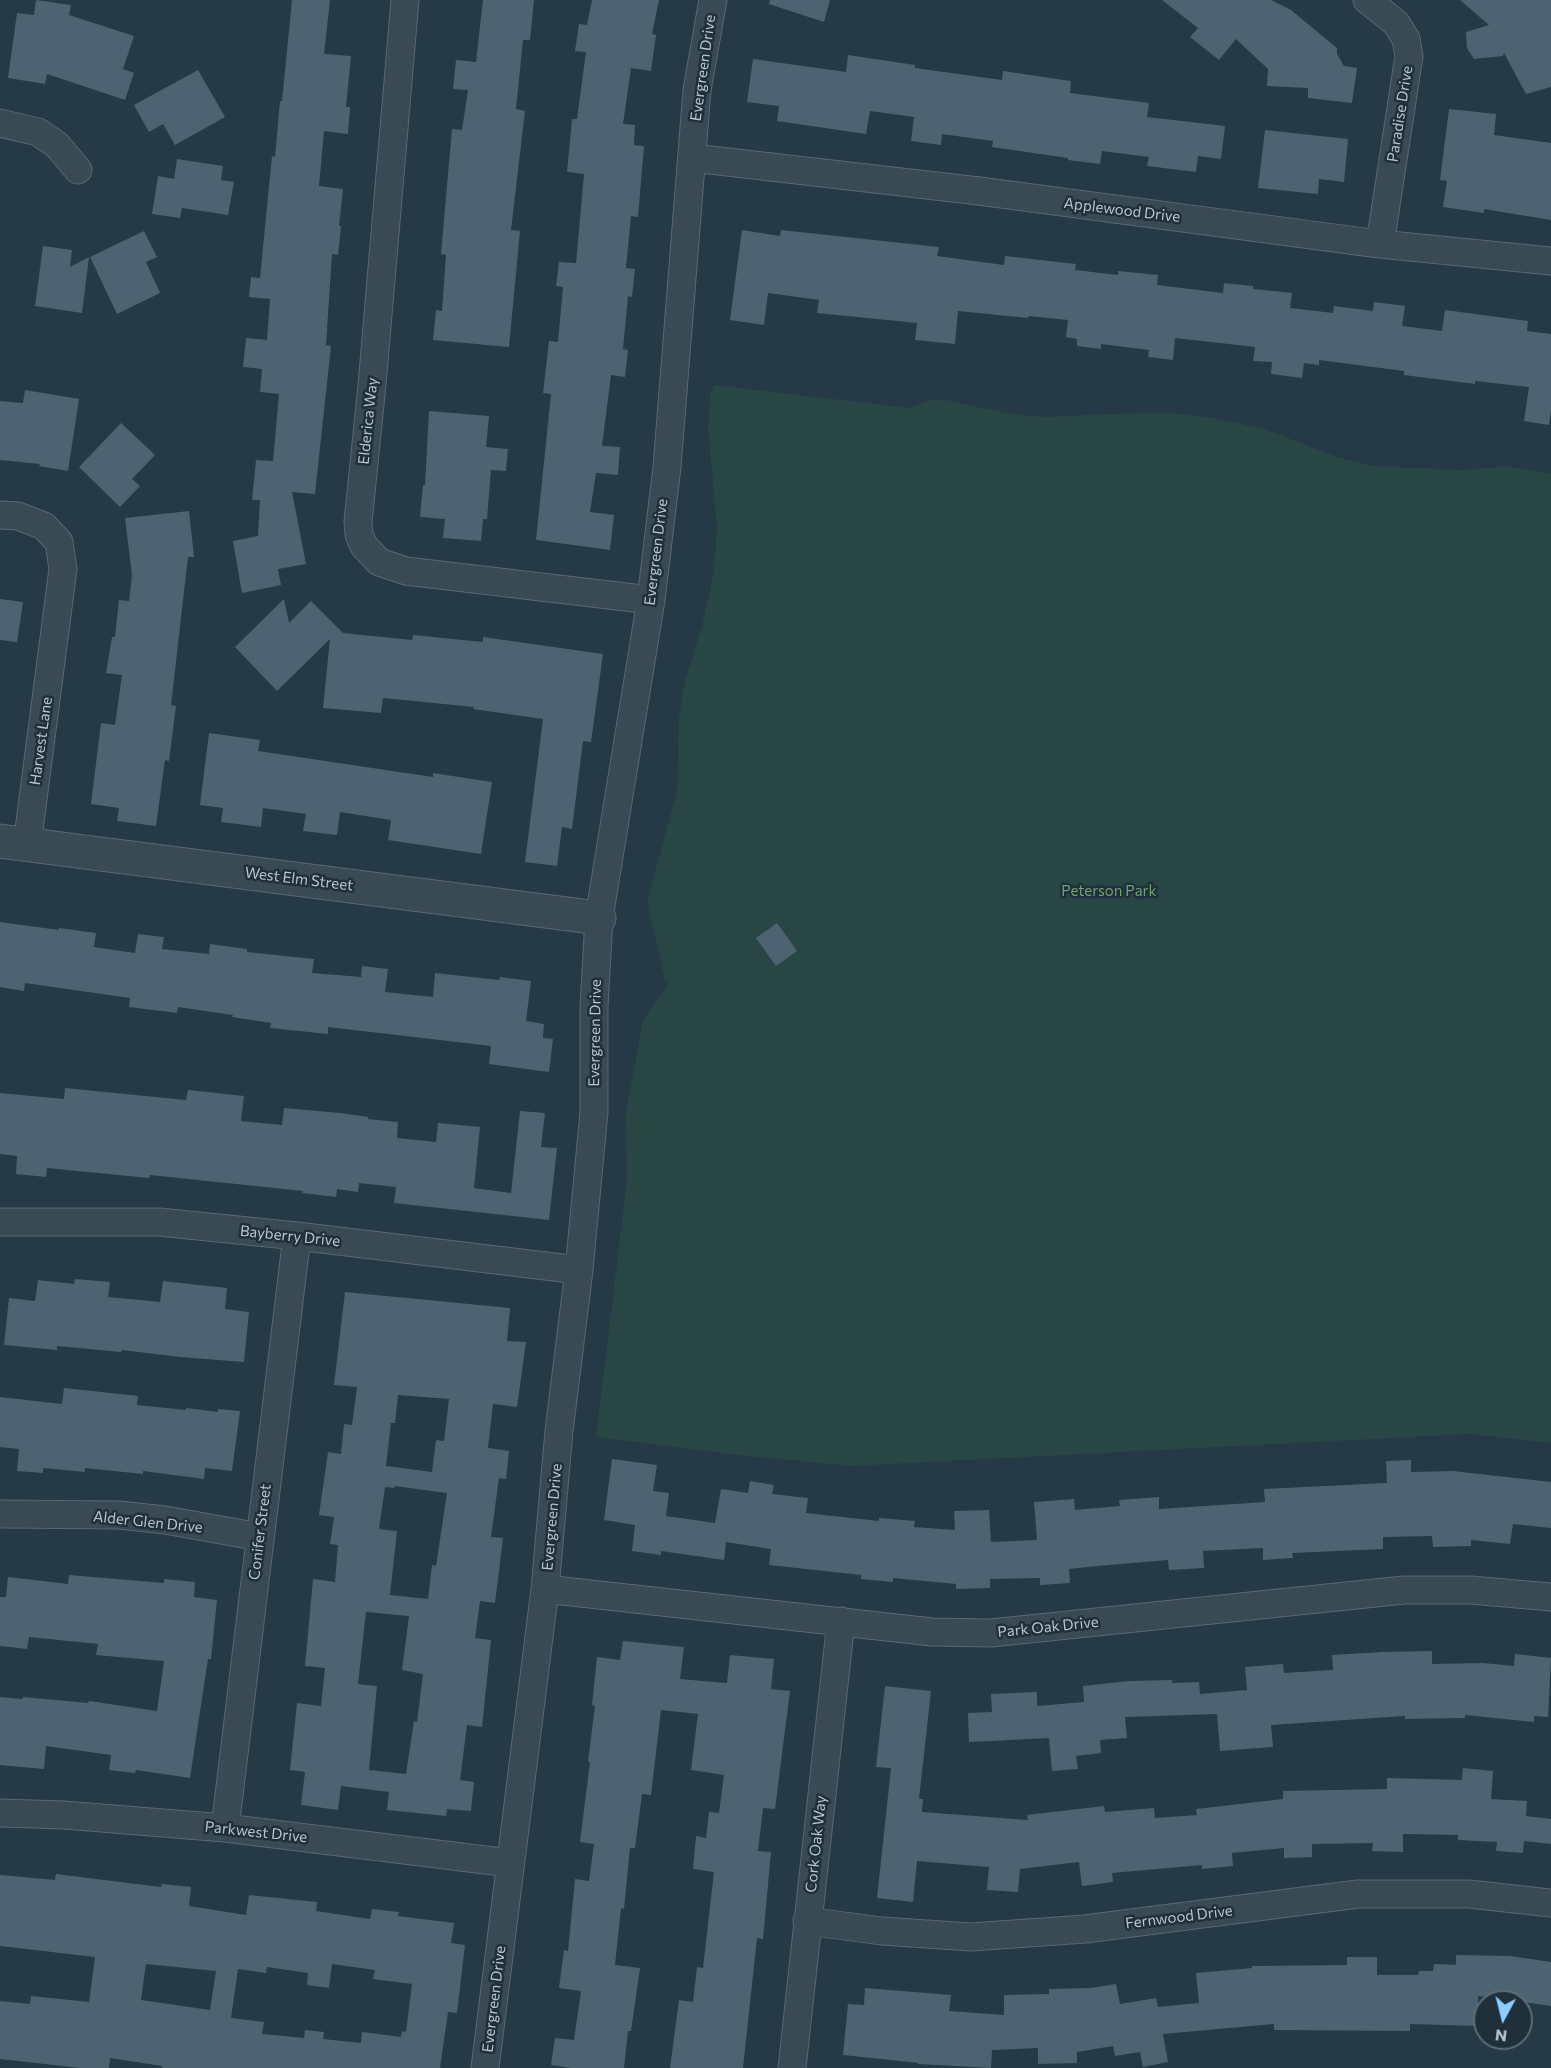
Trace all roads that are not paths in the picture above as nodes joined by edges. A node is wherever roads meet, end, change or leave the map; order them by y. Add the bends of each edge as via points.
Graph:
1 (405, 0) edge
2 (713, 0) edge
3 (1367, 0) edge
4 (0, 123) edge
5 (693, 158) junction
6 (78, 170) dead end
7 (1380, 244) junction
8 (1551, 261) edge
9 (0, 515) edge
10 (651, 600) junction
11 (13, 843) edge
12 (599, 918) junction
13 (0, 1222) edge
14 (297, 1236) junction
15 (579, 1270) junction
16 (0, 1514) edge
17 (260, 1537) junction
18 (545, 1589) junction
19 (1551, 1597) edge
20 (841, 1621) junction
21 (0, 1813) edge
22 (225, 1828) junction
23 (510, 1863) junction
24 (1551, 1903) edge
25 (807, 1921) junction
26 (485, 2068) edge
27 (792, 2068) edge

1 - 10 street, Elderica Way via 359,535 379,562 406,571
2 - 5 street, Evergreen Drive via 697,90
3 - 7 street, Paradise Drive via 1396,24 1406,39 1409,56
4 - 6 street via 38,132 57,145
5 - 7 street, Applewood Drive
5 - 10 street, Evergreen Drive via 667,467
7 - 8 street, Applewood Drive
9 - 11 street, Harvest Lane via 18,516 44,526 59,542 63,569 55,637
10 - 12 street, Evergreen Drive
11 - 12 street, West Elm Street
12 - 15 street, Evergreen Drive via 594,1112
13 - 14 street, Bayberry Drive via 159,1222
14 - 15 street, Bayberry Drive
14 - 17 street, Conifer Street
15 - 18 street, Evergreen Drive
16 - 17 street, Alder Glen Drive via 119,1515
17 - 22 street, Conifer Street
18 - 20 street, Park Oak Drive
18 - 23 street, Evergreen Drive
19 - 20 street, Park Oak Drive via 1471,1590 1404,1590 991,1633 932,1632
20 - 25 street, Cork Oak Way
21 - 22 street, Parkwest Drive
22 - 23 street, Parkwest Drive
23 - 26 street, Evergreen Drive
24 - 25 street, Fernwood Drive via 1469,1894 1358,1894 1085,1929 971,1937
25 - 27 street, Cork Oak Way

